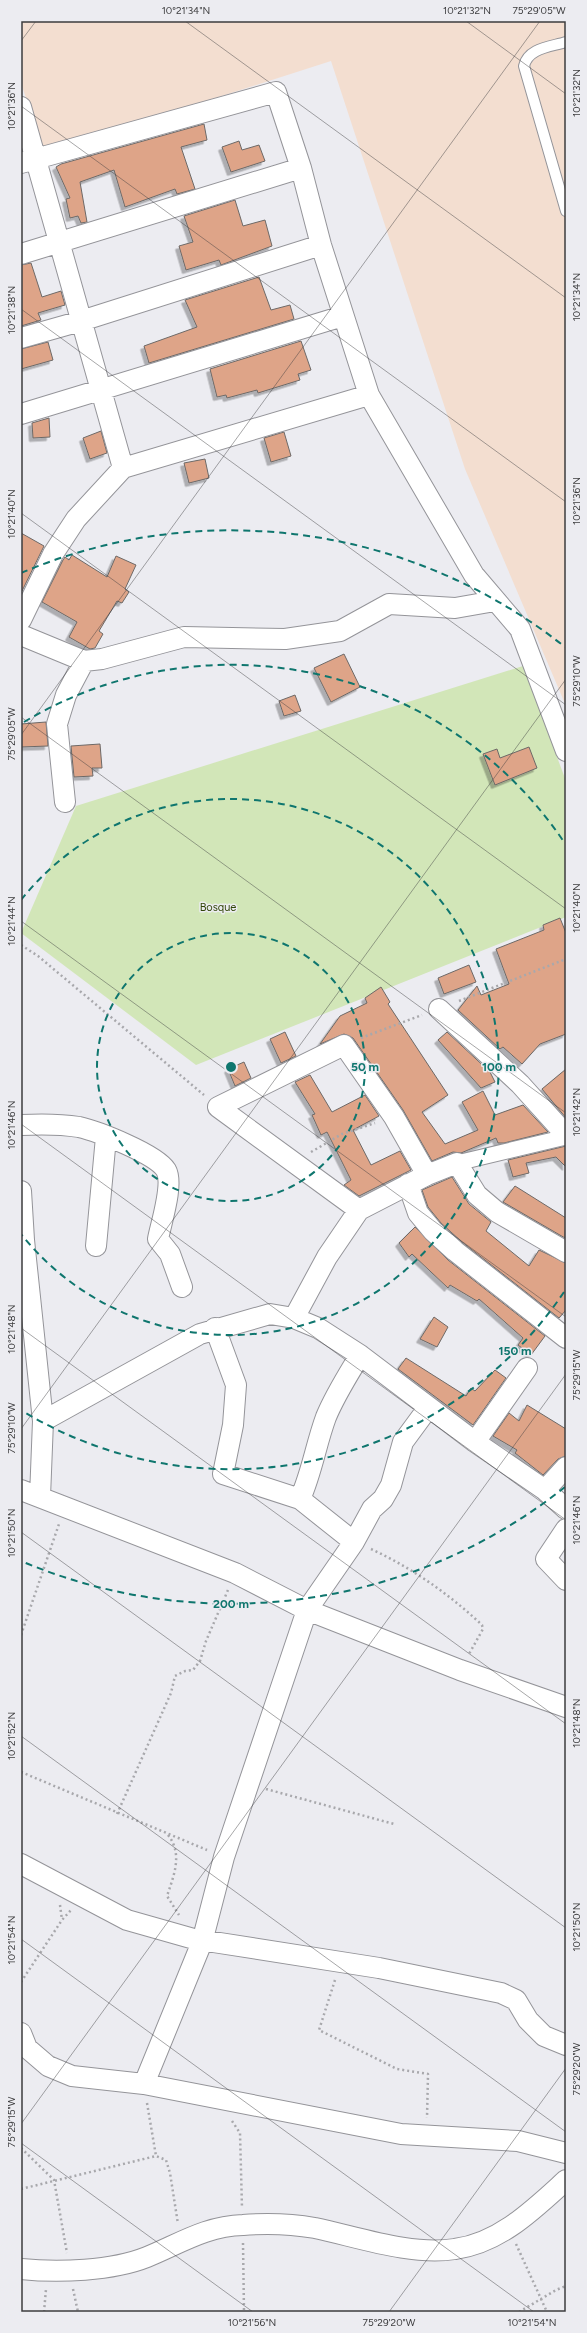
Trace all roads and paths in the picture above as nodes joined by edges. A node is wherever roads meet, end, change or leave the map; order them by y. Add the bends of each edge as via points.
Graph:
1 (566, 42) edge
2 (21, 107) edge
3 (29, 161) edge
4 (301, 168) junction
5 (566, 211) edge
6 (59, 243) junction
7 (321, 245) junction
8 (21, 254) edge
9 (343, 316) junction
10 (81, 321) junction
11 (21, 338) edge
12 (101, 389) junction
13 (369, 395) junction
14 (21, 414) edge
15 (123, 468) junction
16 (495, 602) junction
17 (21, 620) edge
18 (21, 635) edge
19 (84, 661) junction
20 (566, 751) edge
21 (65, 802) dead end
22 (21, 945) edge
23 (439, 1009) dead end
24 (218, 1107) junction
25 (394, 1117) junction
26 (21, 1125) edge
27 (566, 1136) edge
28 (106, 1137) junction
29 (457, 1163) junction
30 (295, 1165) junction
31 (427, 1175) junction
32 (408, 1184) junction
33 (21, 1191) edge
34 (359, 1210) junction
35 (96, 1246) dead end
36 (566, 1252) edge
37 (182, 1287) dead end
38 (294, 1318) junction
39 (215, 1328) junction
40 (566, 1338) edge
41 (360, 1355) junction
42 (527, 1368) dead end
43 (428, 1408) junction
44 (43, 1421) junction
45 (475, 1442) junction
46 (566, 1467) edge
47 (21, 1490) edge
48 (545, 1490) junction
49 (40, 1497) junction
50 (300, 1499) junction
51 (65, 1507) junction
52 (566, 1509) edge
53 (566, 1528) edge
54 (354, 1542) junction
55 (235, 1573) junction
56 (566, 1580) edge
57 (307, 1610) junction
58 (21, 1635) edge
59 (460, 1670) junction
60 (566, 1707) edge
61 (21, 1772) edge
62 (249, 1784) junction
63 (117, 1814) junction
64 (394, 1824) dead end
65 (167, 1834) junction
66 (224, 1857) junction
67 (21, 1864) edge
68 (84, 1898) junction
69 (198, 1941) junction
70 (340, 1962) junction
71 (21, 1982) edge
72 (21, 2033) edge
73 (566, 2045) edge
74 (144, 2084) junction
75 (230, 2117) dead end
76 (427, 2137) junction
77 (21, 2148) edge
78 (566, 2153) edge
79 (156, 2156) junction
80 (54, 2180) junction
81 (566, 2180) edge
82 (21, 2189) edge
83 (242, 2224) junction
84 (509, 2228) junction
85 (178, 2243) junction
86 (21, 2269) edge
87 (70, 2270) junction
88 (566, 2286) edge
89 (541, 2299) junction
90 (78, 2312) edge
91 (244, 2312) edge
92 (519, 2312) edge
93 (547, 2312) edge

1 - 5 lane via 530,52 525,58 524,66
2 - 3 street
3 - 4 street via 276,92
3 - 6 street
4 - 6 street
4 - 7 street
6 - 8 street
6 - 10 street
7 - 9 street
7 - 10 street
9 - 12 street
9 - 13 street
10 - 11 street
10 - 12 street
12 - 14 street
12 - 15 street
13 - 15 street
13 - 16 street via 474,575
15 - 17 street via 76,519 53,554
16 - 19 street via 455,608 389,604 340,631 285,639 184,637 102,659
16 - 20 street via 520,629
18 - 19 street
19 - 21 street via 66,695 57,724
22 - 24 path via 38,956
23 - 27 street via 520,1084
24 - 25 street via 344,1045
24 - 30 street
25 - 30 path via 342,1134 318,1146
25 - 31 street
26 - 28 street via 80,1127
27 - 29 street
28 - 35 street
28 - 37 street via 148,1154 166,1170 169,1188 158,1239 170,1254
29 - 31 street
29 - 36 street via 478,1195 497,1212
30 - 34 street
31 - 32 street
32 - 34 street
32 - 40 street via 418,1213 433,1231
33 - 44 street
34 - 38 street via 327,1257
38 - 39 street via 270,1314
38 - 41 street via 318,1328
39 - 44 street via 163,1353
39 - 50 street via 236,1384 233,1425 223,1474
41 - 43 street
41 - 50 street via 326,1417 310,1476
42 - 45 street
43 - 45 street
43 - 54 street via 403,1442 390,1485 372,1509
44 - 49 street
45 - 48 street
46 - 48 street
47 - 49 street
48 - 52 street
49 - 51 street
50 - 54 street
51 - 55 street
51 - 58 path
53 - 56 street via 546,1559
54 - 57 street
54 - 59 path via 400,1563 427,1580 482,1625 483,1629
55 - 57 street
55 - 63 path via 200,1661 193,1670 175,1676 171,1693
57 - 59 street
57 - 62 street
59 - 60 street
61 - 63 path
62 - 64 path
62 - 66 street
63 - 65 path
65 - 66 path
65 - 69 path via 173,1842 177,1865 167,1896
66 - 69 street
67 - 68 street
68 - 69 street via 127,1920
68 - 71 path via 62,1920
69 - 70 street
69 - 74 street
70 - 73 street via 501,1993 516,2000 528,2020 544,2036
70 - 76 path via 319,2030 397,2069 428,2074
72 - 74 street via 27,2048 48,2066 72,2076
74 - 76 street via 400,2134
74 - 79 path
75 - 83 path via 240,2133
76 - 78 street via 518,2141
77 - 80 path
79 - 80 path
79 - 85 path via 166,2160 170,2173 174,2209 178,2217
80 - 82 path
80 - 87 path
81 - 84 street
83 - 84 street via 298,2225 397,2246 454,2250 492,2238
83 - 85 street via 210,2229
83 - 91 path
84 - 89 path
85 - 87 street via 145,2258 118,2265
86 - 87 street
87 - 90 path
88 - 89 path
89 - 92 path
89 - 93 path

